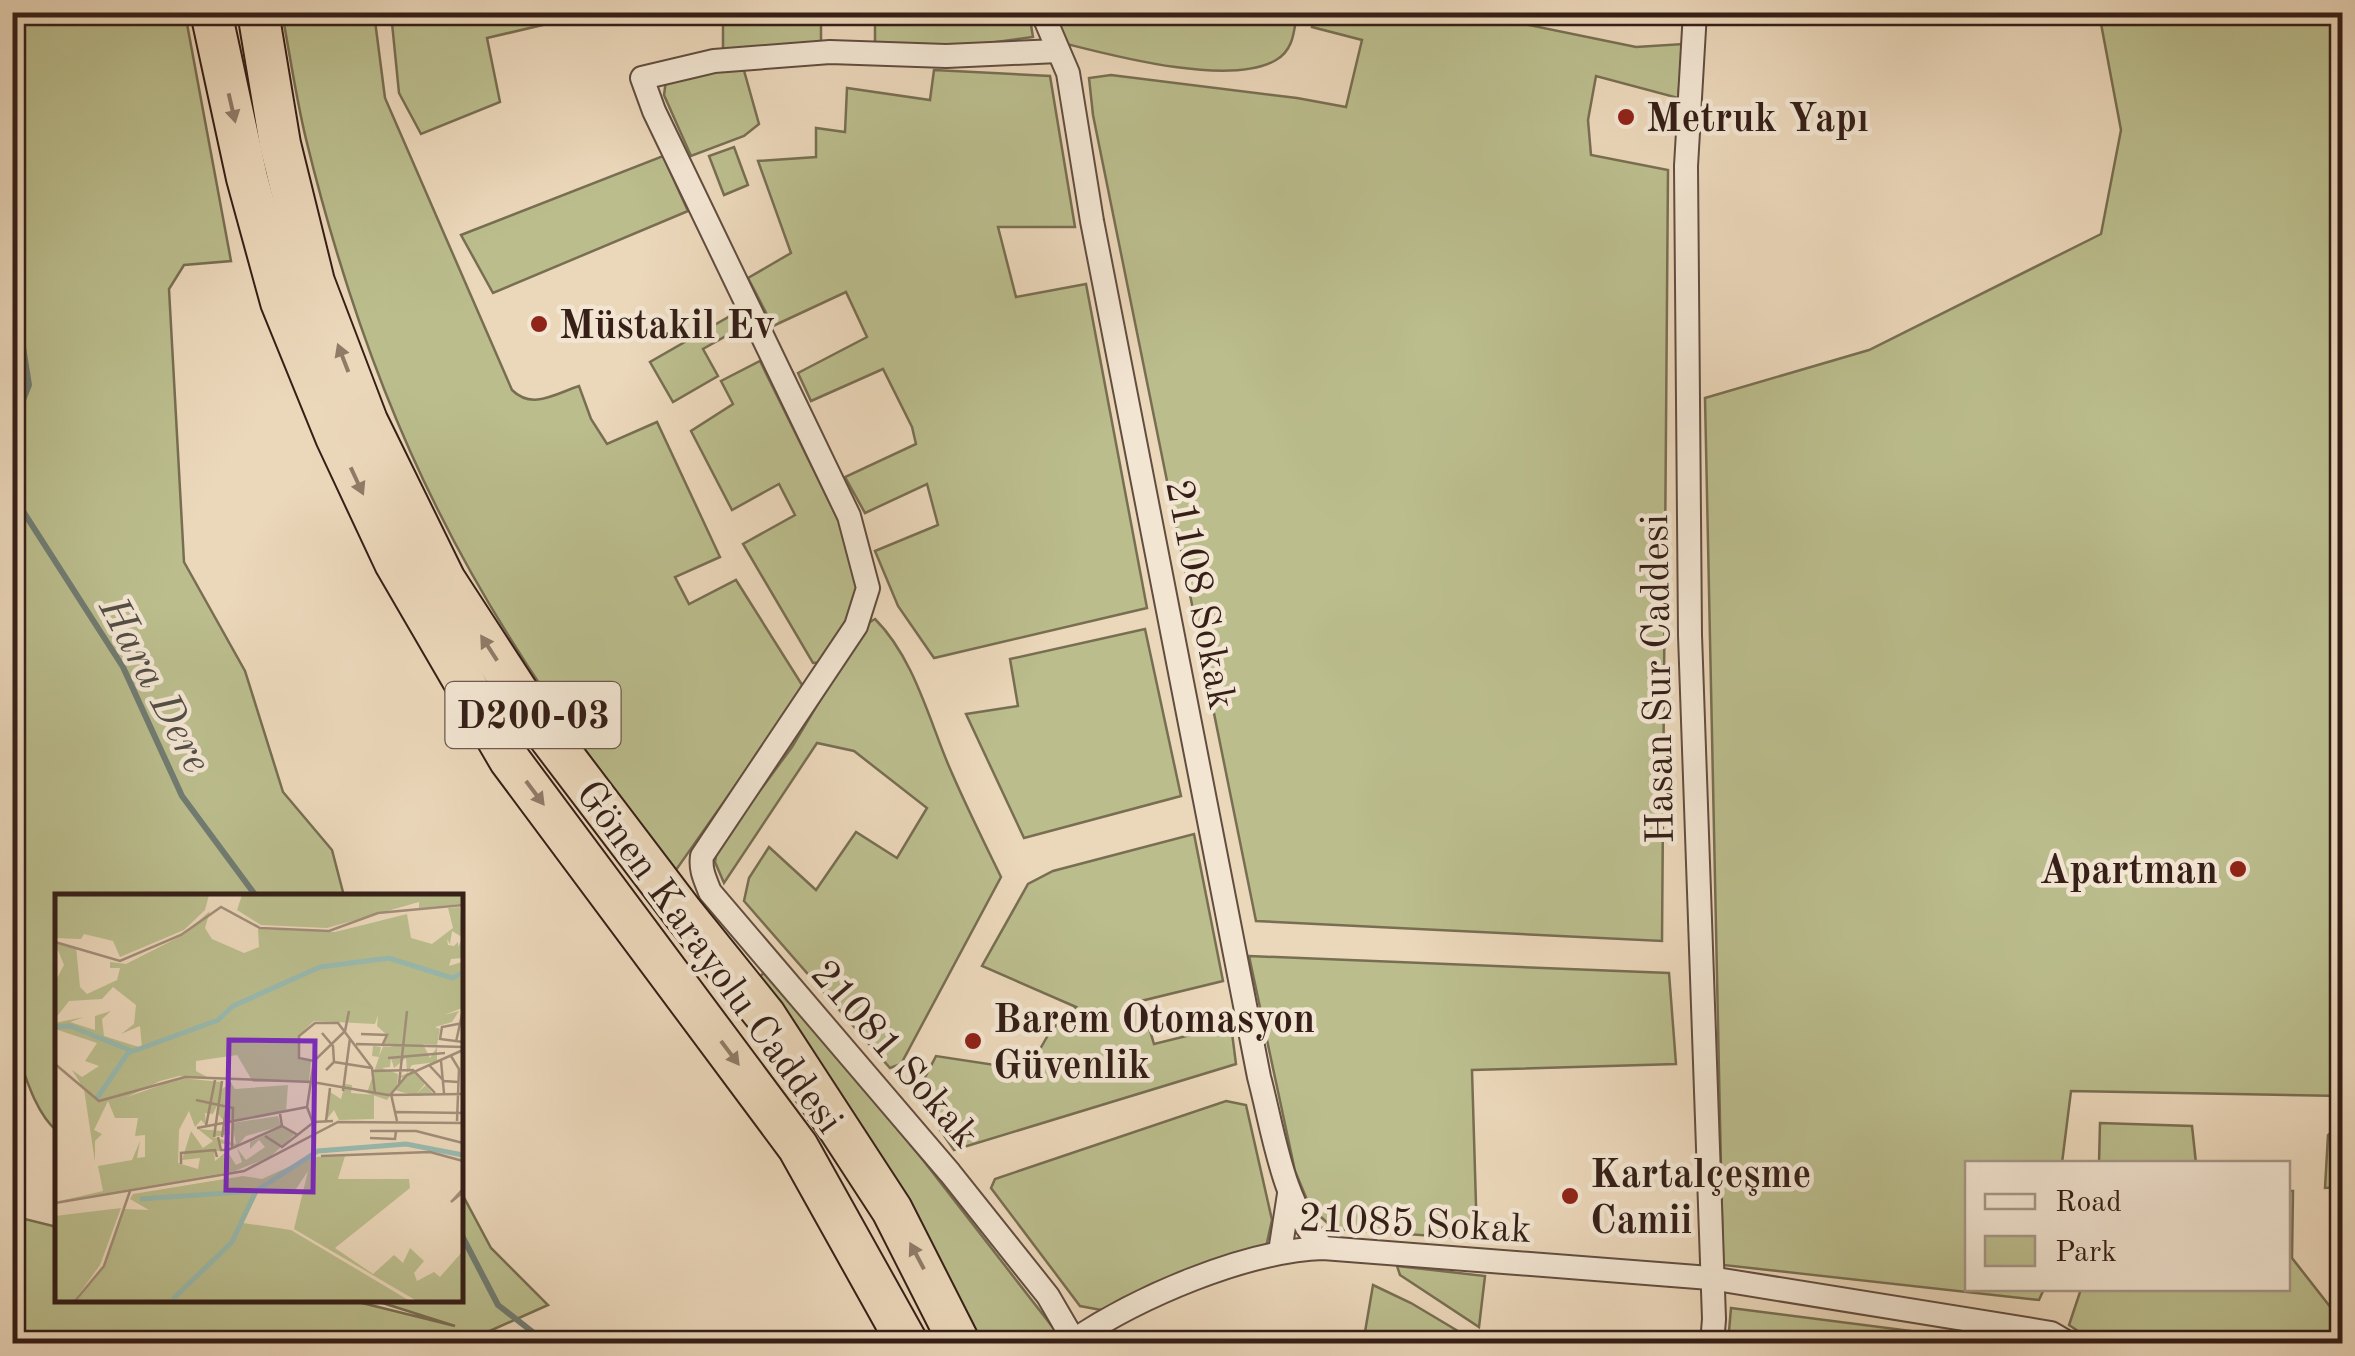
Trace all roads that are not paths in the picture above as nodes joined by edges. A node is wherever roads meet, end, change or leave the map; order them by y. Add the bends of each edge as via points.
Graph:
1 (211, 12) edge
2 (258, 12) edge
3 (1042, 12) edge
4 (1694, 12) edge
5 (1058, 51) junction
6 (1290, 1190) junction
7 (1323, 1248) junction
8 (1280, 1252) junction
9 (1710, 1278) junction
10 (1075, 1342) edge
11 (908, 1344) edge
12 (960, 1344) edge
13 (1712, 1344) edge
14 (2070, 1344) edge

1 -> 11 highway, Gönen Karayolu Caddesi / D200-03 via 281,302 395,563 509,759 798,1148
12 -> 2 highway, Gönen Karayolu Caddesi / D200-03 via 892,1210 766,1014 534,717 445,580 367,421 314,282 280,144
3 - 5 street, 21108 Sokak
4 - 9 street, Hasan Sur Caddesi via 1686,166 1690,615
5 - 6 street, 21108 Sokak via 1073,93 1251,1040
5 - 10 street, 21081 Sokak via 830,52 714,61 642,78 844,503 867,575 856,626 702,856 701,867 710,892 950,1173 1048,1296
6 - 7 street, 21108 Sokak
6 - 8 street, 21108 Sokak
7 - 8 street, 21085 Sokak
7 - 9 street, 21085 Sokak
8 - 10 street, 21085 Sokak via 1146,1297
9 - 13 street, Hasan Sur Caddesi
9 - 14 street, 21085 Sokak via 2050,1333

